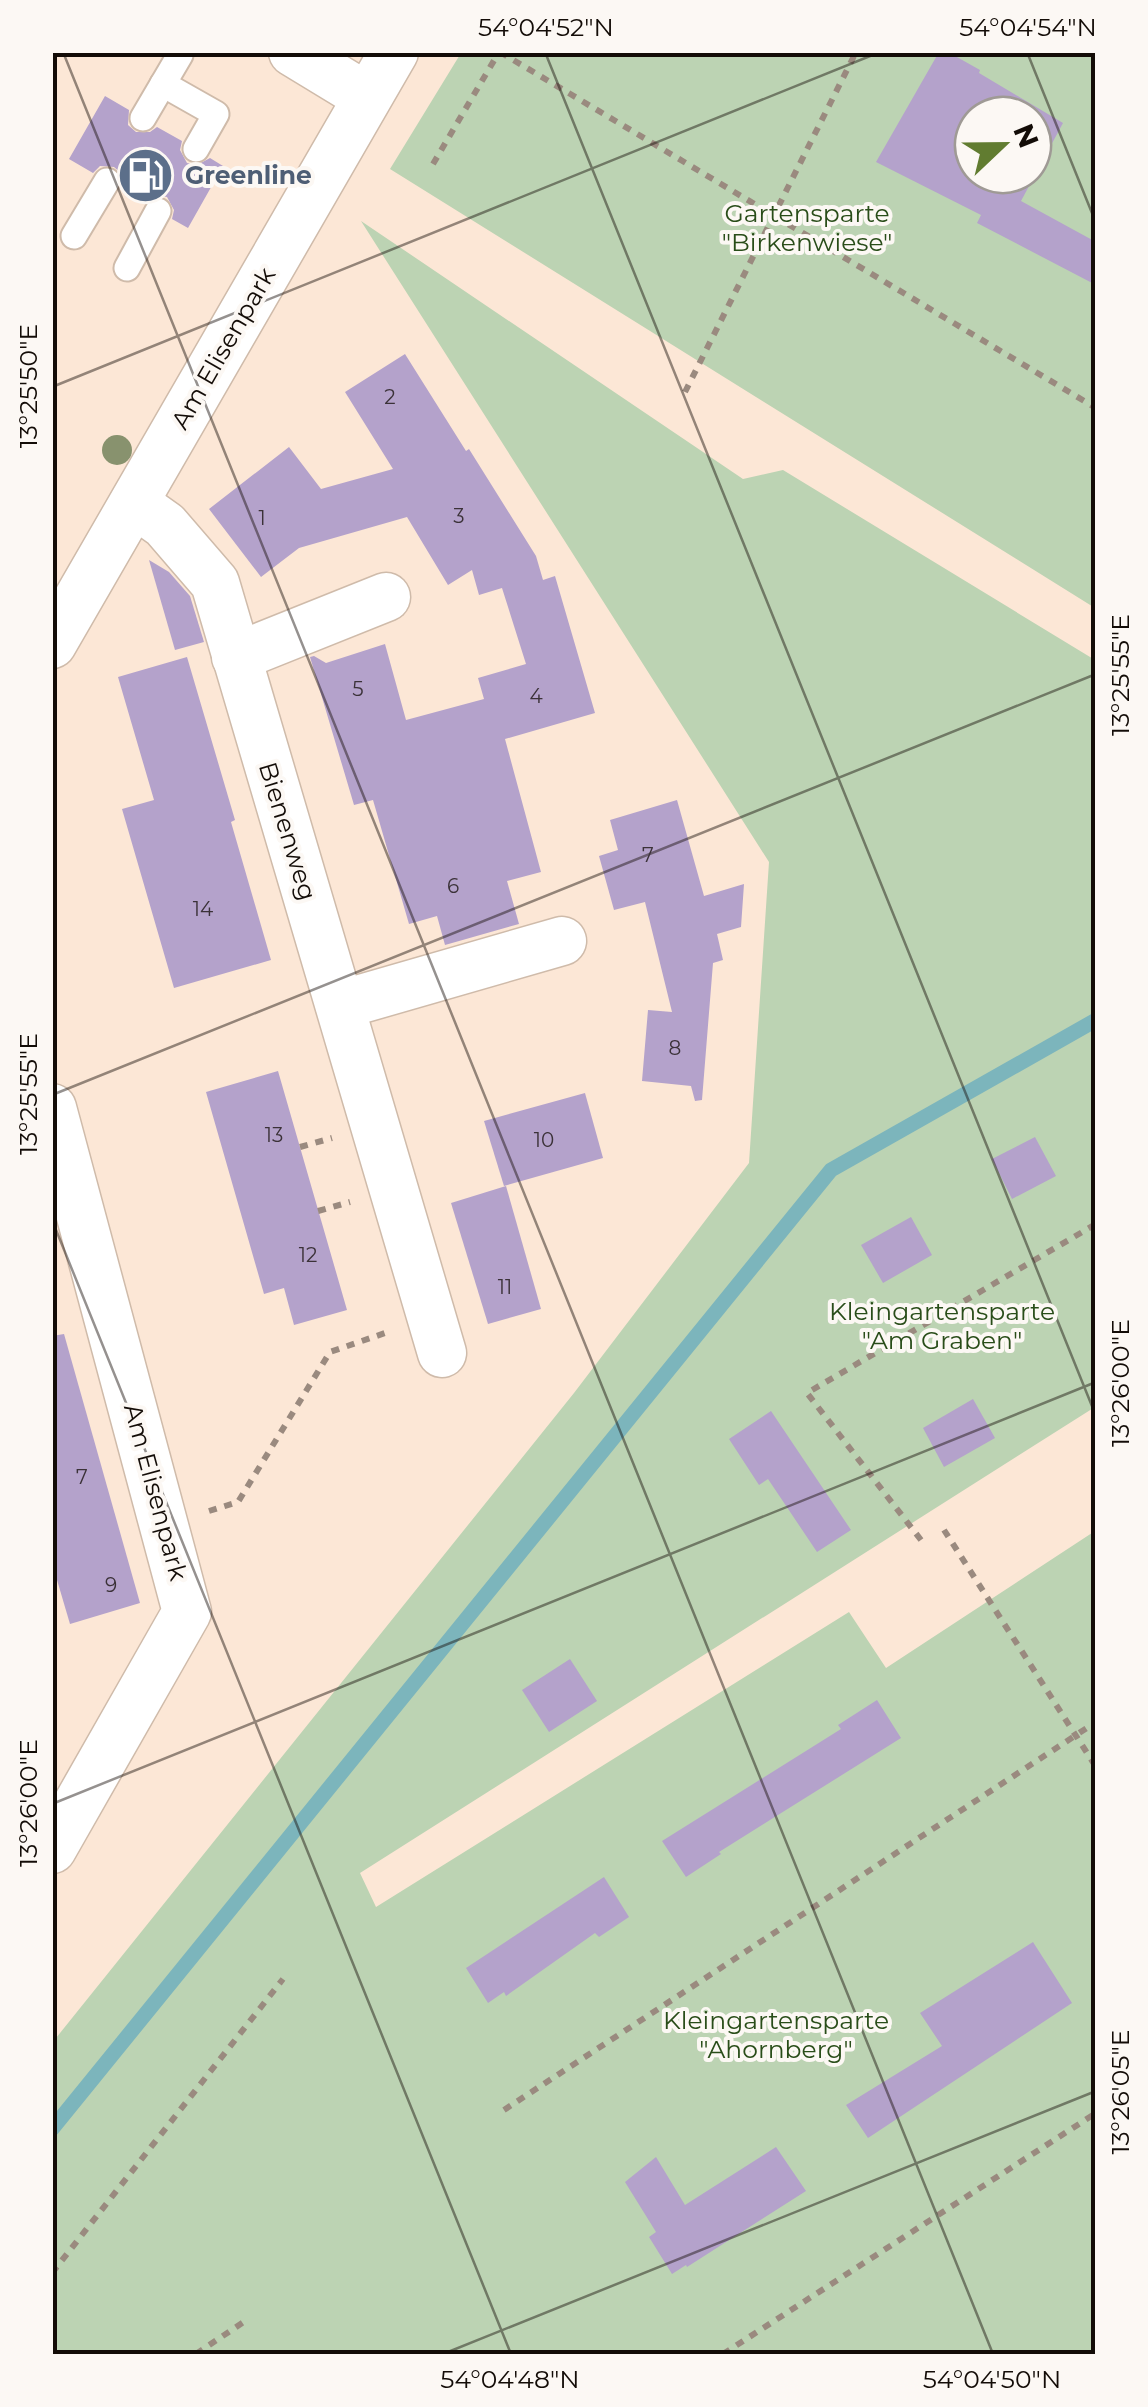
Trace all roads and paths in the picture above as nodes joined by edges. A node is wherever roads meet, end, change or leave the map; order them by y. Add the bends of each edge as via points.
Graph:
1 (293, 52) edge
2 (394, 52) edge
3 (500, 52) edge
4 (856, 52) edge
5 (180, 55) dead end
6 (164, 84) junction
7 (368, 98) junction
8 (142, 118) dead end
9 (196, 149) dead end
10 (433, 164) dead end
11 (107, 181) dead end
12 (158, 211) dead end
13 (774, 216) junction
14 (74, 236) dead end
15 (126, 268) dead end
16 (685, 392) dead end
17 (1096, 408) edge
18 (134, 503) junction
19 (386, 597) dead end
20 (52, 644) edge
21 (236, 656) junction
22 (562, 941) dead end
23 (340, 1006) junction
24 (52, 1108) edge
25 (1096, 1224) edge
26 (436, 1335) joint
27 (166, 1524) junction
28 (944, 1530) dead end
29 (921, 1540) dead end
30 (1096, 1722) edge
31 (1075, 1736) junction
32 (1096, 1767) edge
33 (52, 1849) edge
34 (283, 1979) dead end
35 (504, 2110) dead end
36 (1096, 2112) edge
37 (52, 2273) edge
38 (248, 2319) dead end
39 (196, 2354) edge
40 (722, 2354) edge

1 - 7 street
2 - 7 street, Am Elisenpark
3 - 10 path
3 - 13 path
4 - 13 path
5 - 6 lane
6 - 8 lane
6 - 9 lane via 216,114
7 - 18 street, Am Elisenpark
11 - 14 lane
12 - 15 lane
13 - 16 path
13 - 17 path
18 - 20 street, Am Elisenpark
18 - 21 street, Bienenweg via 165,525 215,584
19 - 21 street
21 - 23 street, Bienenweg
22 - 23 street
23 - 26 street, Bienenweg
24 - 27 street, Am Elisenpark
25 - 29 path via 807,1393
26 - 27 path via 330,1352 238,1502
27 - 33 street, Am Elisenpark via 187,1612
28 - 31 path
30 - 31 path
31 - 32 path
31 - 35 path
34 - 37 path
36 - 40 path
38 - 39 path

